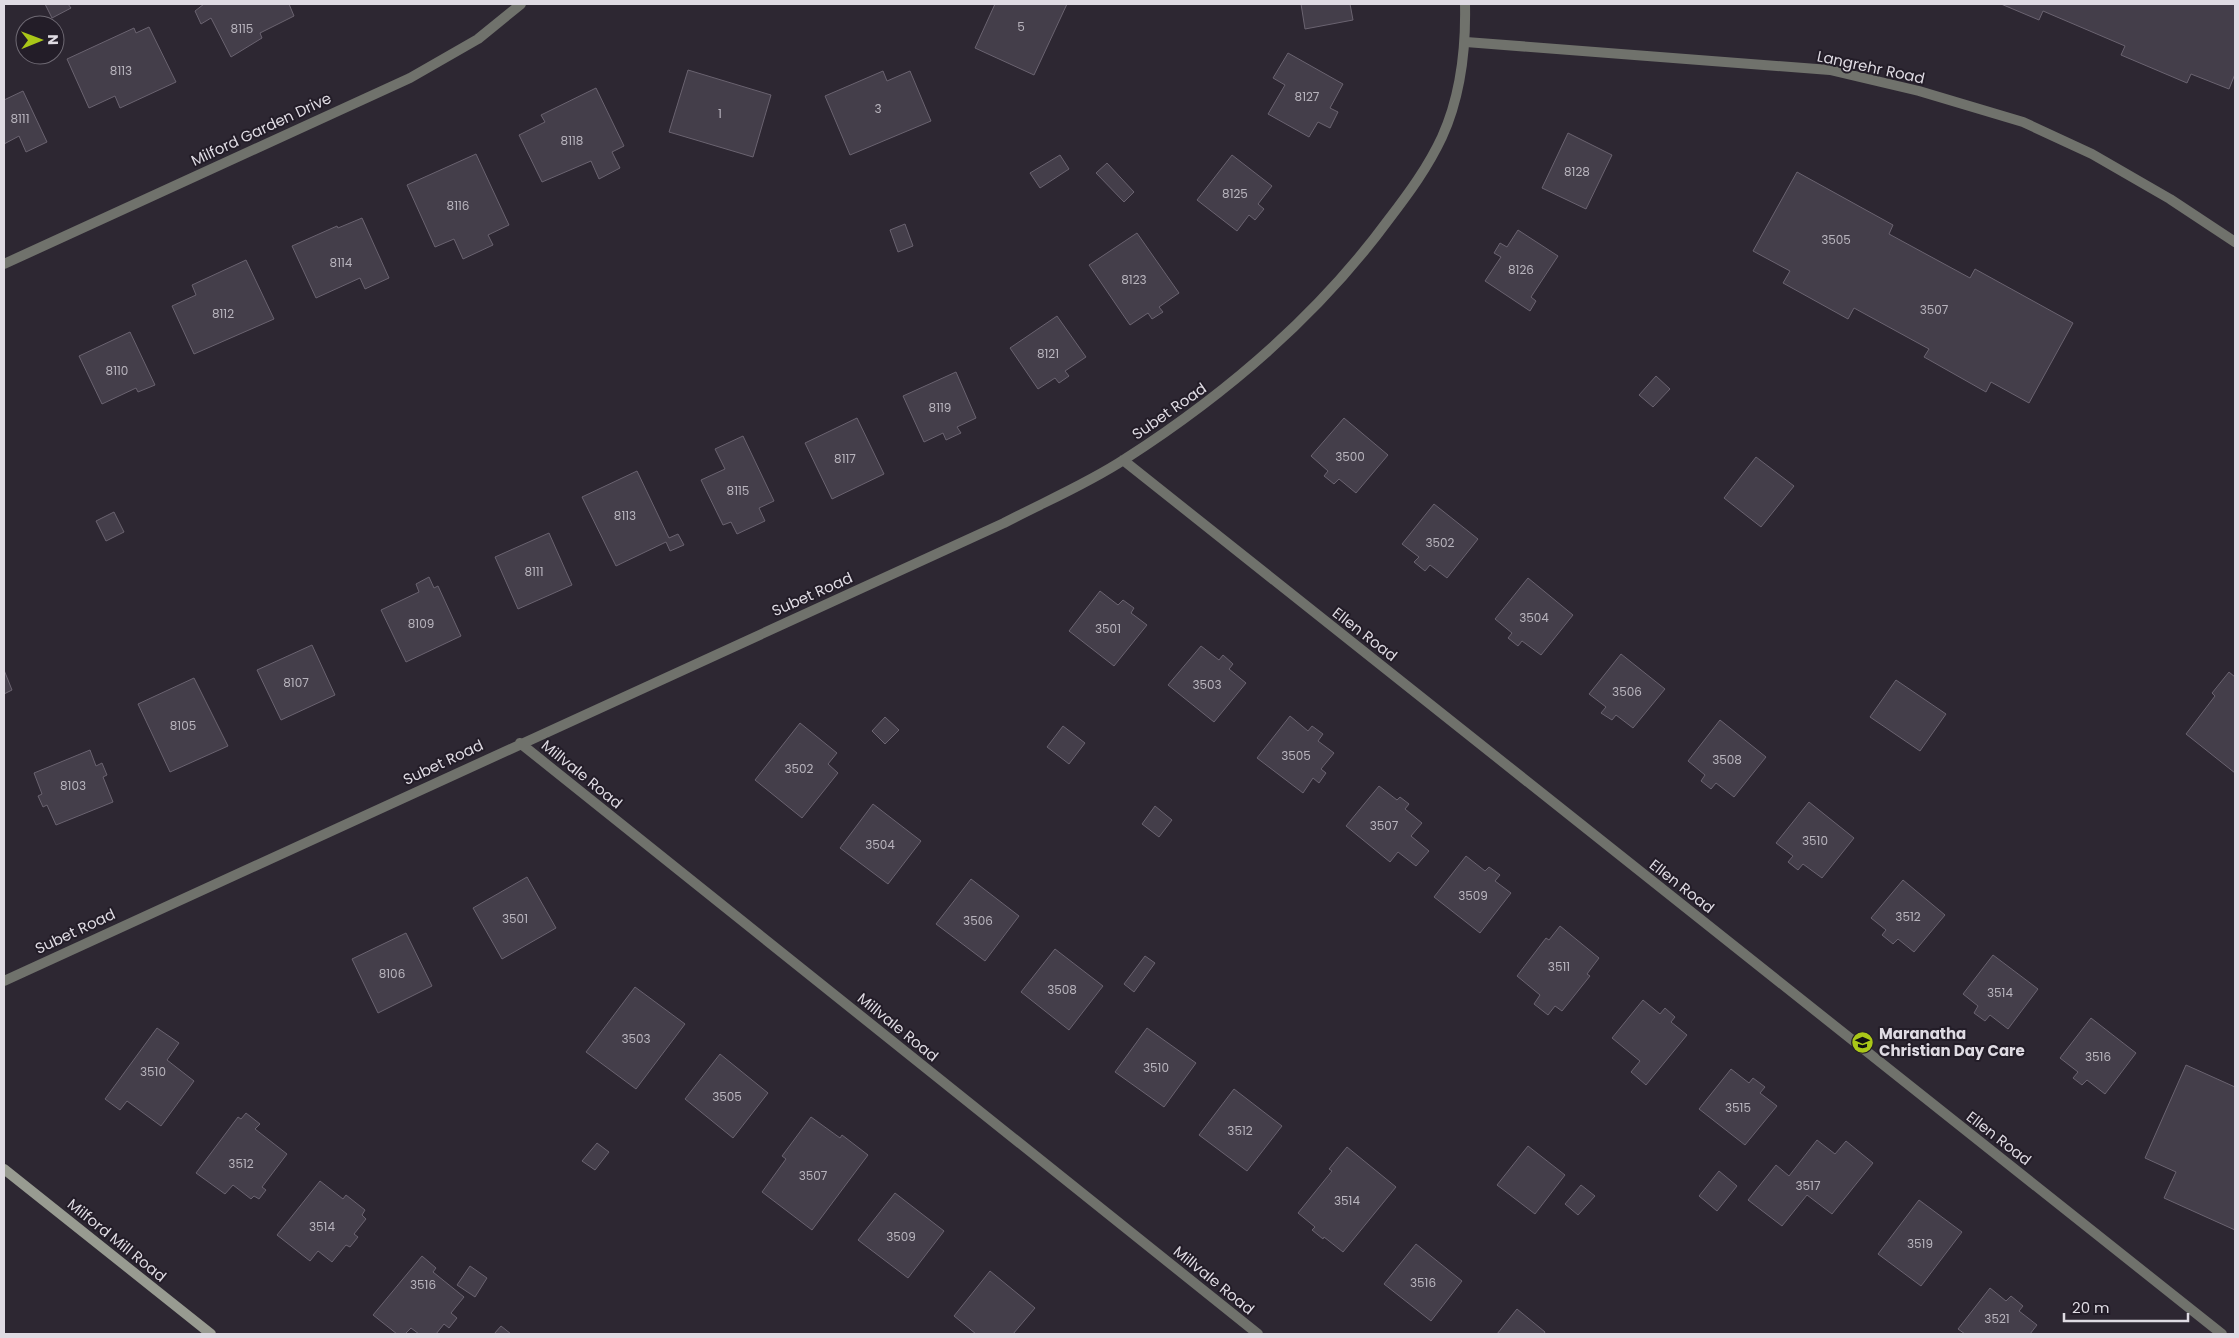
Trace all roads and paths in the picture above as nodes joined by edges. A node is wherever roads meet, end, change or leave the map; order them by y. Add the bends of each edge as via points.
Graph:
1 (521, 4) edge
2 (1465, 4) edge
3 (1466, 42) junction
4 (2235, 242) edge
5 (4, 264) edge
6 (1123, 460) junction
7 (520, 743) junction
8 (4, 981) edge
9 (4, 1168) edge
10 (211, 1334) edge
11 (1258, 1334) edge
12 (2222, 1334) edge

1 - 5 street, Milford Garden Drive via 478,39 410,78
2 - 3 street, Subet Road
3 - 4 street, Langrehr Road via 1830,70 1918,91 2023,122 2092,154 2170,199
3 - 6 street, Subet Road via 1457,92 1442,136 1417,182 1367,250 1303,321 1221,393
6 - 7 street, Subet Road via 1004,523
6 - 12 street, Ellen Road
7 - 8 street, Subet Road
7 - 11 street, Millvale Road
9 - 10 main road, Milford Mill Road

